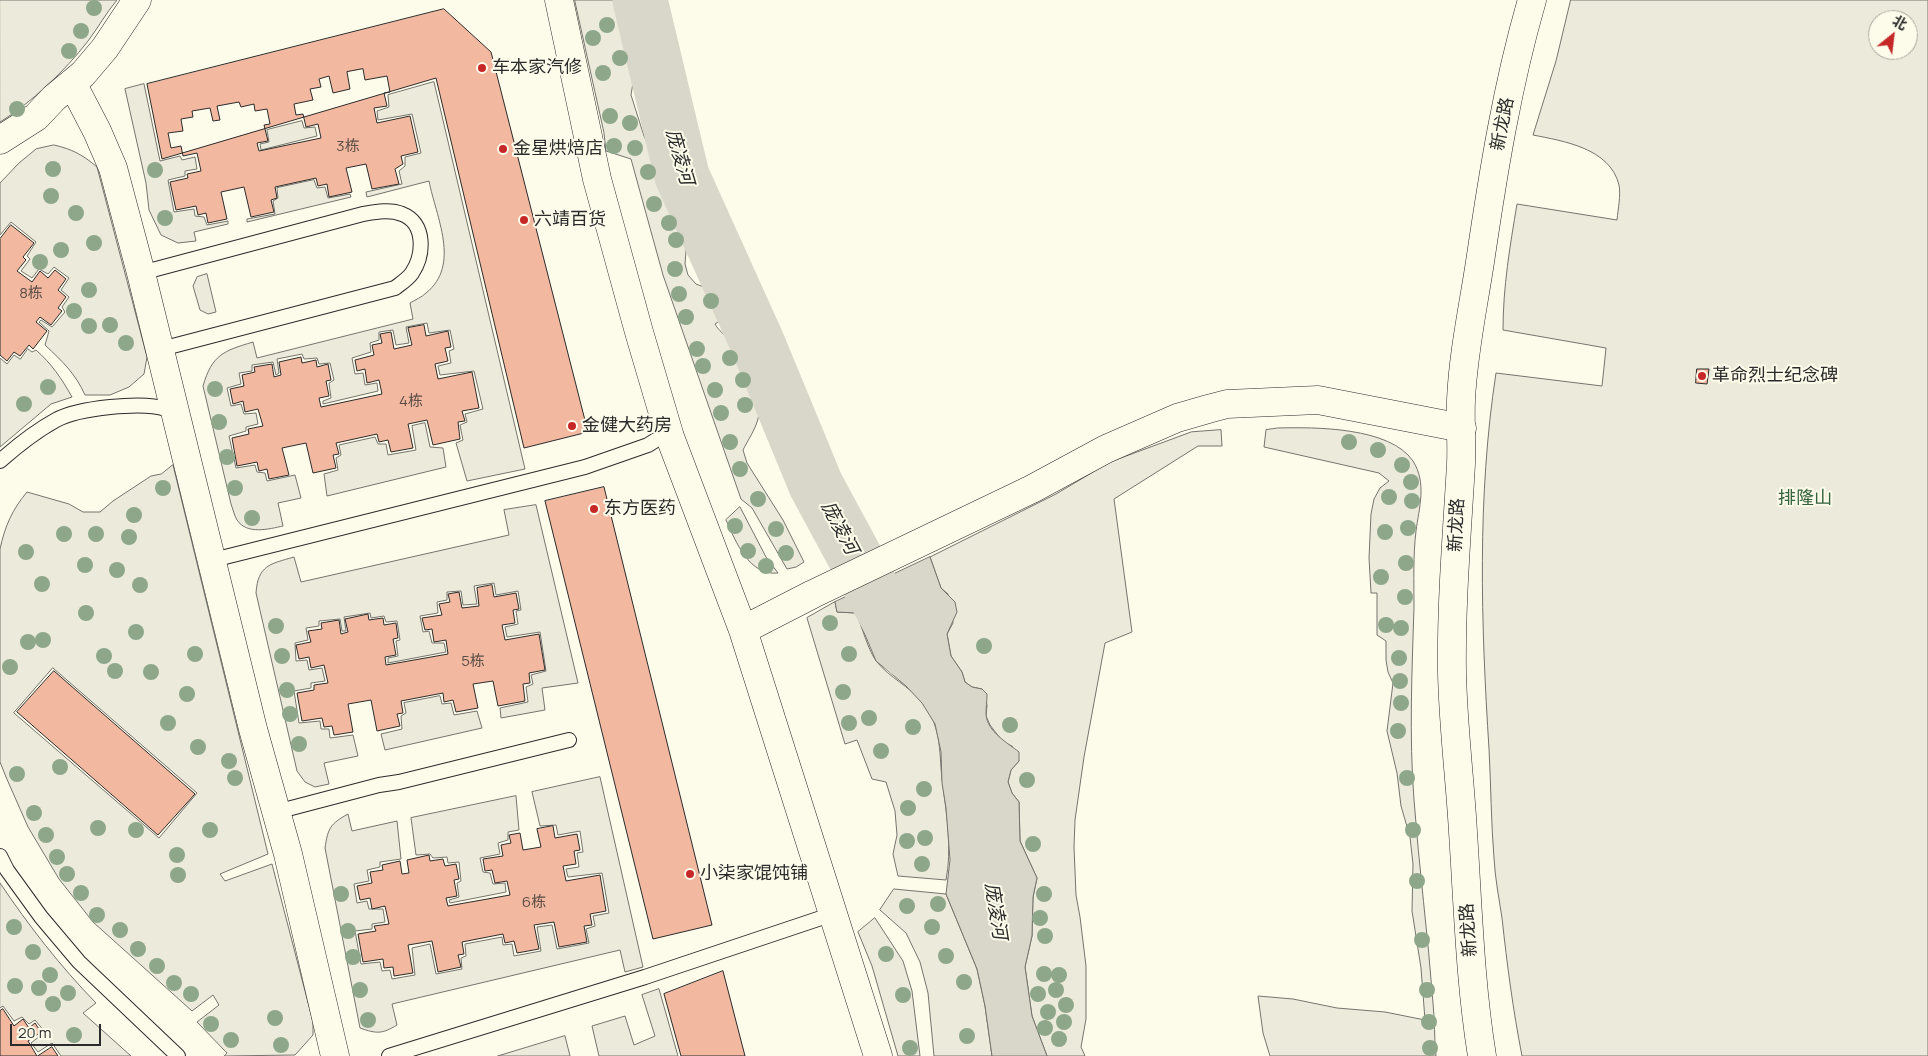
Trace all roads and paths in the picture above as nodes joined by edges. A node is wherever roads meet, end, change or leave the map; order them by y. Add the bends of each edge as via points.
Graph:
1 (137, 0) edge
2 (560, 0) edge
3 (1519, 0) edge
4 (1532, 0) edge
5 (72, 83) junction
6 (0, 140) edge
7 (142, 273) junction
8 (161, 349) junction
9 (177, 415) junction
10 (1455, 427) junction
11 (656, 440) dead end
12 (0, 461) edge
13 (213, 560) junction
14 (743, 630) junction
15 (569, 740) dead end
16 (276, 812) junction
17 (0, 856) edge
18 (832, 914) junction
19 (334, 1055) edge
20 (178, 1056) edge
21 (389, 1056) edge
22 (878, 1056) edge
23 (1465, 1056) edge
24 (1482, 1056) edge

1 - 5 street via 105,48
2 - 14 street via 595,171 639,332 670,437
3 - 10 street, 新龙路 via 1506,45 1475,212 1454,352
4 - 10 street, 新龙路 via 1519,45 1487,214
5 - 6 street via 36,117
5 - 7 street via 112,168
7 - 8 street
7 - 8 lane via 363,214 387,211 402,214 414,222 421,238 420,256 411,274 395,288
8 - 9 street
9 - 12 lane via 167,409 147,406 114,406 84,412 58,419
9 - 13 street
10 - 14 street via 1318,400 1227,404 1177,418 1106,449 1032,489
10 - 23 street, 新龙路 via 1438,668 1460,1029
10 - 24 street, 新龙路 via 1454,736 1468,925
11 - 13 lane via 584,467
13 - 16 street
14 - 18 street
15 - 16 lane
16 - 19 street
17 - 20 lane via 41,917 79,962
18 - 21 lane via 636,980
18 - 22 street

